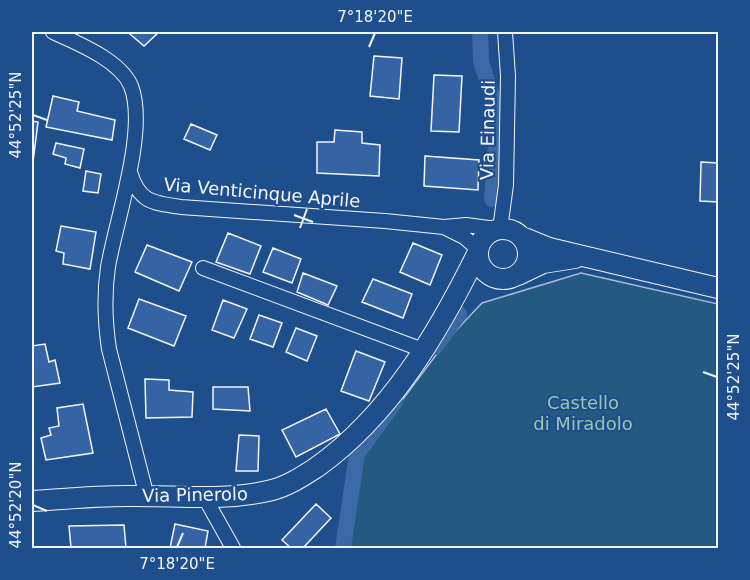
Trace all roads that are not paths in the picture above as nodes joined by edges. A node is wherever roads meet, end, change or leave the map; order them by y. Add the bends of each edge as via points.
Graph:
1 (53, 32) edge
2 (505, 32) edge
3 (130, 170) junction
4 (444, 227) junction
5 (498, 229) junction
6 (522, 237) junction
7 (477, 252) junction
8 (585, 256) junction
9 (202, 268) dead end
10 (518, 275) junction
11 (494, 278) junction
12 (718, 288) edge
13 (454, 302) junction
14 (423, 350) junction
15 (147, 496) junction
16 (205, 498) junction
17 (32, 501) edge
18 (233, 549) edge

1 - 3 street via 105,59 130,85 135,117
2 - 5 street, Via Einaudi via 506,185
3 - 4 street, Via Venticinque Aprile via 138,191 156,203
3 - 15 street via 108,269 106,329
4 - 5 street, Via Venticinque Aprile
4 - 7 street via 464,237
5 - 6 street via 511,230
5 - 7 street via 484,237
6 - 8 street
6 - 10 street via 529,253
7 - 11 street via 482,269
7 - 13 street, Via Pinerolo
8 - 10 street via 543,263
8 - 12 street
9 - 14 street
10 - 11 street
11 - 13 street, Via Pinerolo
13 - 14 street, Via Pinerolo
14 - 16 street, Via Pinerolo via 373,418 348,444 302,477 276,489
15 - 16 street, Via Pinerolo
15 - 17 street, Via Pinerolo
16 - 18 street

